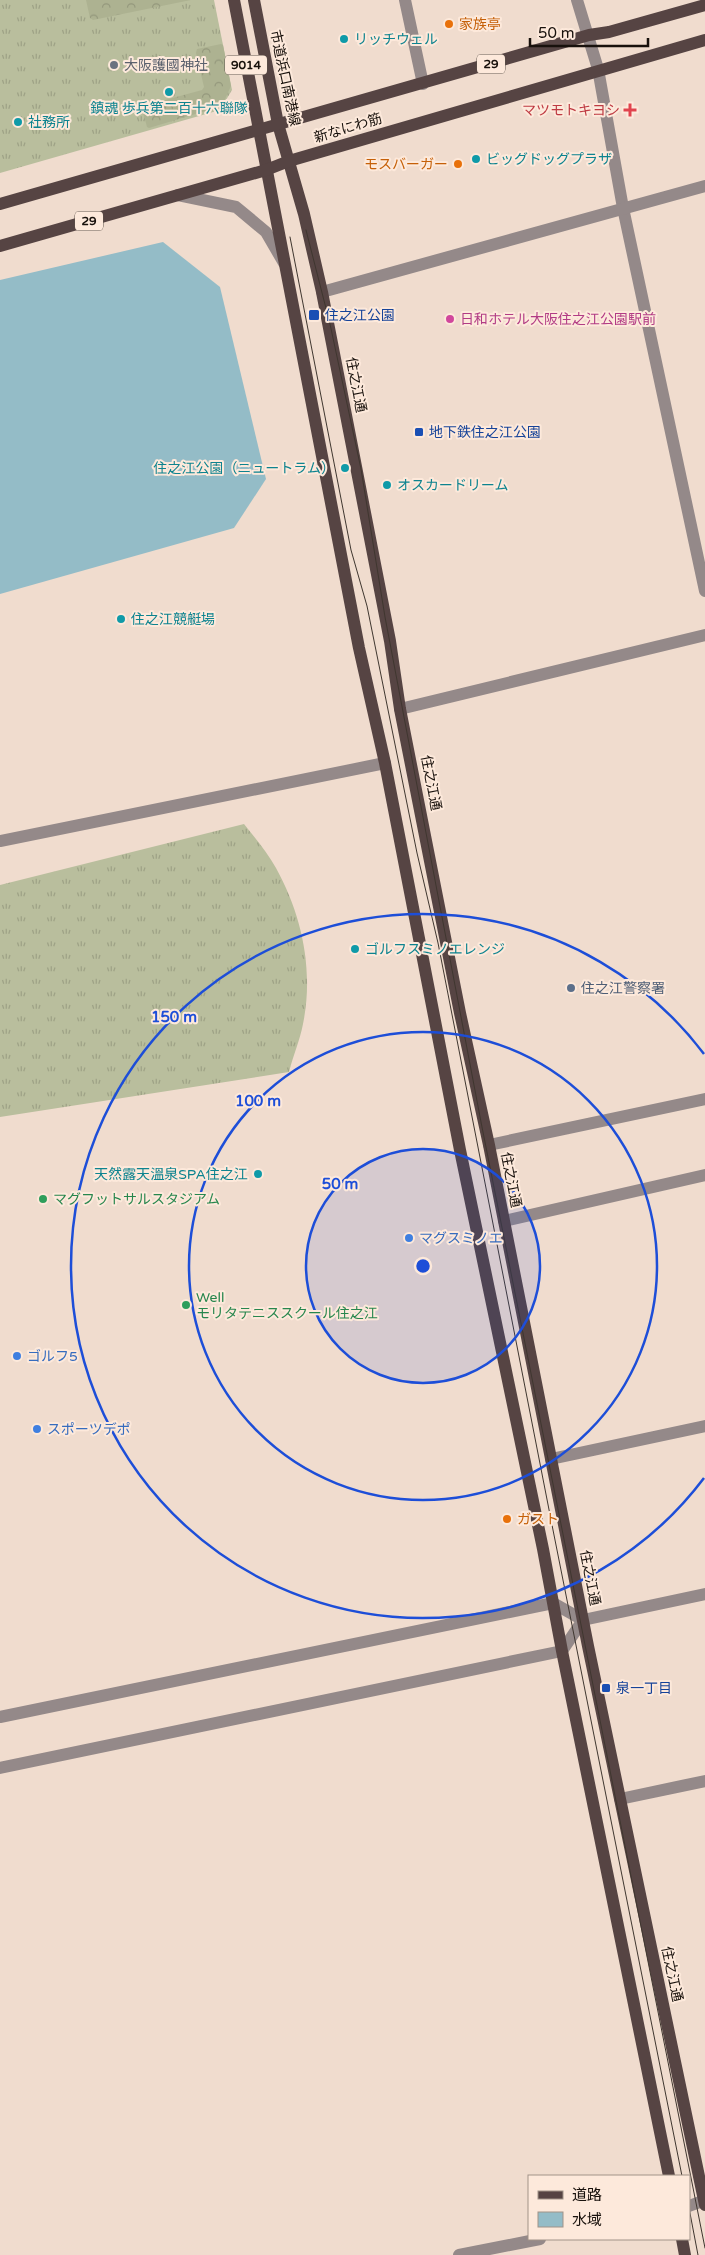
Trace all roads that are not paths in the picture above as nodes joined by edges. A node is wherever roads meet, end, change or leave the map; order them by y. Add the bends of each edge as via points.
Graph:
1 (234, 0) edge
2 (254, 0) edge
3 (405, 0) edge
4 (578, 0) edge
5 (705, 5) edge
6 (589, 35) junction
7 (705, 40) edge
8 (598, 69) junction
9 (423, 84) junction
10 (278, 124) junction
11 (259, 131) junction
12 (289, 161) junction
13 (266, 170) junction
14 (705, 186) edge
15 (178, 195) junction
16 (0, 204) edge
17 (623, 208) junction
18 (0, 246) edge
19 (285, 265) junction
20 (322, 292) junction
21 (705, 591) edge
22 (705, 635) edge
23 (400, 709) junction
24 (385, 763) junction
25 (0, 841) edge
26 (705, 1099) edge
27 (489, 1145) junction
28 (705, 1175) edge
29 (504, 1221) junction
30 (705, 1426) edge
31 (551, 1459) junction
32 (705, 1594) edge
33 (553, 1602) junction
34 (583, 1620) junction
35 (562, 1651) junction
36 (0, 1717) edge
37 (0, 1768) edge
38 (705, 1781) edge
39 (620, 1799) junction
40 (669, 2175) edge
41 (705, 2202) edge
42 (690, 2206) edge
43 (535, 2240) edge
44 (682, 2240) edge
45 (459, 2255) edge
46 (685, 2255) edge

1 - 11 main road, 9014
2 - 10 main road, 市道浜口南港線 / 9014
3 - 9 street
4 - 6 street
5 - 6 main road, 新なにわ筋 / 29
6 - 8 street
6 - 9 main road, 新なにわ筋 / 29
7 - 8 main road, 新なにわ筋 / 29
8 - 12 main road, 新なにわ筋 / 29
8 - 17 street
9 - 10 main road, 新なにわ筋 / 29
10 - 11 main road, 新なにわ筋 / 29
10 - 12 main road, 市道浜口南港線 / 9014
11 - 13 main road, 9014
11 - 16 main road, 新なにわ筋 / 29
12 - 13 main road, 新なにわ筋 / 29
12 - 20 main road, 住之江通
13 - 15 main road, 新なにわ筋 / 29
13 - 19 main road
14 - 17 street
15 - 18 main road, 新なにわ筋 / 29
15 - 19 street via 236,207 266,232
17 - 20 street
17 - 21 street
19 - 24 main road via 359,648
20 - 23 main road, 住之江通 via 390,641
22 - 23 street
23 - 27 main road, 住之江通
24 - 25 street
24 - 33 main road
26 - 27 street
27 - 29 main road, 住之江通
28 - 29 street
29 - 31 main road, 住之江通
30 - 31 street
31 - 34 main road, 住之江通
32 - 34 street
33 - 34 street
33 - 35 main road
33 - 36 street
34 - 35 street
34 - 39 main road, 住之江通
35 - 37 street
35 - 40 main road
38 - 39 street
39 - 41 main road, 住之江通
41 - 42 street
43 - 45 street
44 - 46 main road

